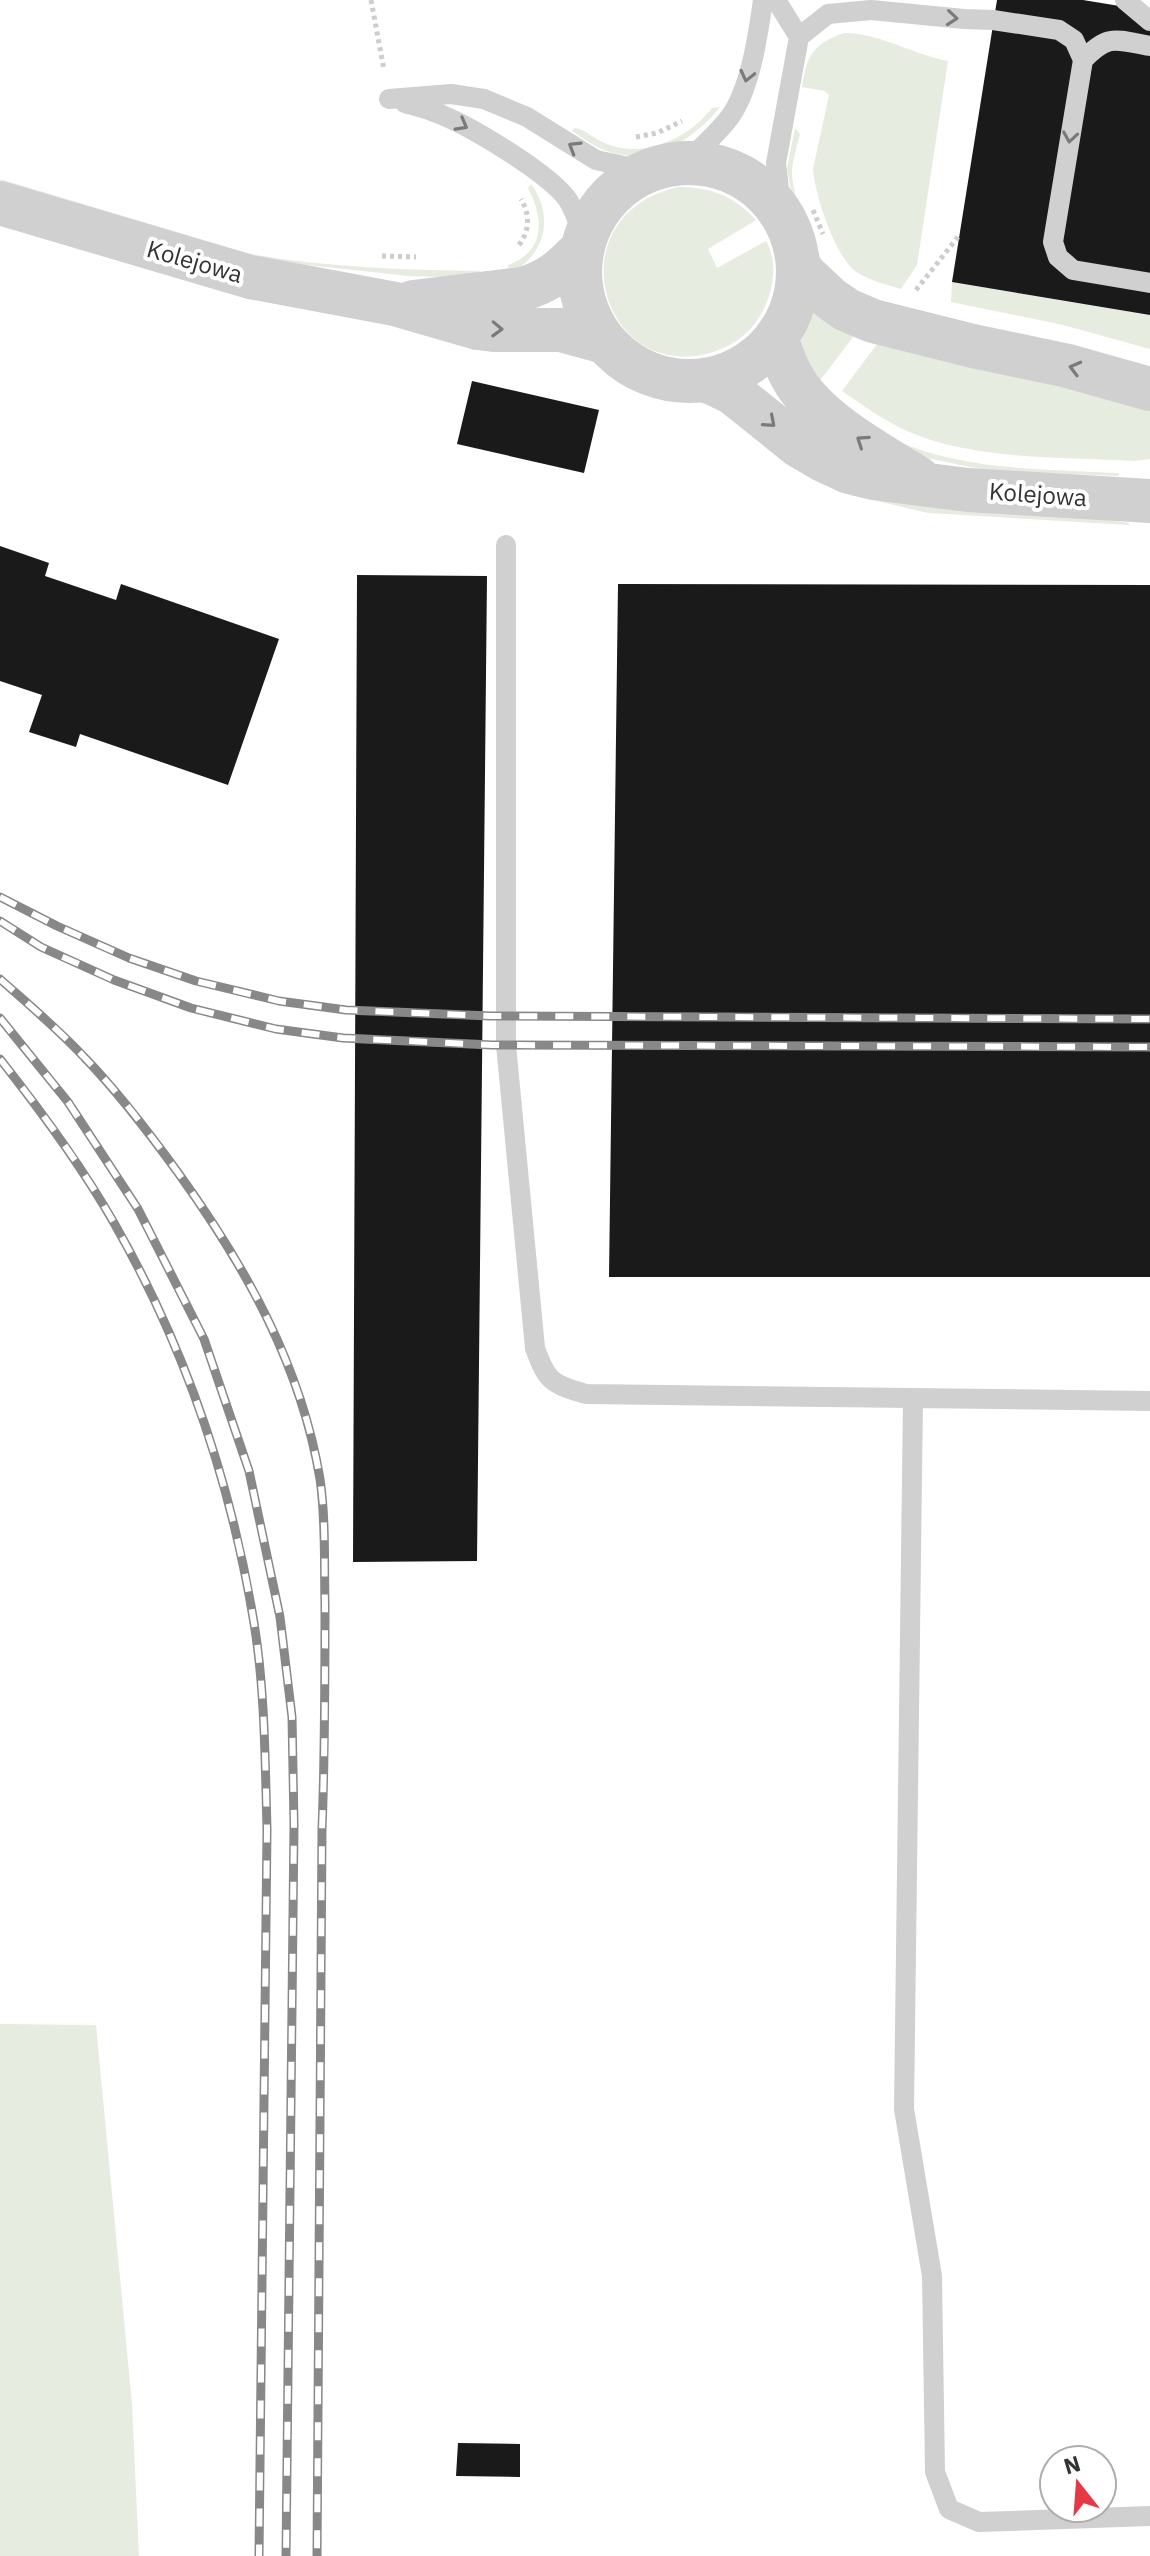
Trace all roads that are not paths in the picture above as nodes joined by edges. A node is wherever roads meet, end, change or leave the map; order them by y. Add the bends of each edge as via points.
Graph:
1 (763, 0) edge
2 (776, 0) edge
3 (1125, 0) edge
4 (1150, 21) edge
5 (799, 37) junction
6 (1150, 46) edge
7 (1083, 60) junction
8 (653, 158) junction
9 (0, 203) edge
10 (796, 210) junction
11 (583, 244) junction
12 (812, 257) junction
13 (1150, 283) edge
14 (395, 304) junction
15 (776, 337) junction
16 (605, 342) junction
17 (706, 380) junction
18 (1150, 389) edge
19 (927, 484) junction
20 (1150, 501) edge
21 (506, 545) dead end
22 (913, 1398) junction
23 (1150, 1401) edge
24 (1150, 2516) edge

1 -> 8 lane via 743,94 731,115 716,133
2 - 5 lane
3 - 4 lane
5 -> 7 lane via 828,14 871,10 1059,30 1074,40
5 - 10 lane via 776,163
6 - 7 lane via 1110,39
7 -> 13 lane via 1053,242 1058,257 1073,270
8 - 10 street via 719,168 748,181 772,202
8 - 11 street via 610,197
8 -> 11 lane via 596,160 527,117 484,99 451,94 389,99 459,123 525,163 567,199
9 - 14 street, Kolejowa via 250,277
10 - 12 street via 795,249
11 - 14 street, Kolejowa via 564,268 538,285
11 - 16 street via 583,301
12 - 15 street
18 -> 12 street via 873,321 831,299
14 -> 16 street, Kolejowa via 478,328 561,330
15 - 17 street via 746,365
19 -> 15 street, Kolejowa via 815,405 790,375
16 - 17 street via 652,374
17 -> 19 street, Kolejowa via 733,393 823,460 873,478
19 - 20 street, Kolejowa
21 - 22 lane via 506,1045 535,1348 542,1369 564,1388 586,1394
22 - 23 lane
22 - 24 lane via 904,2109 932,2276 935,2472 949,2509 979,2522

